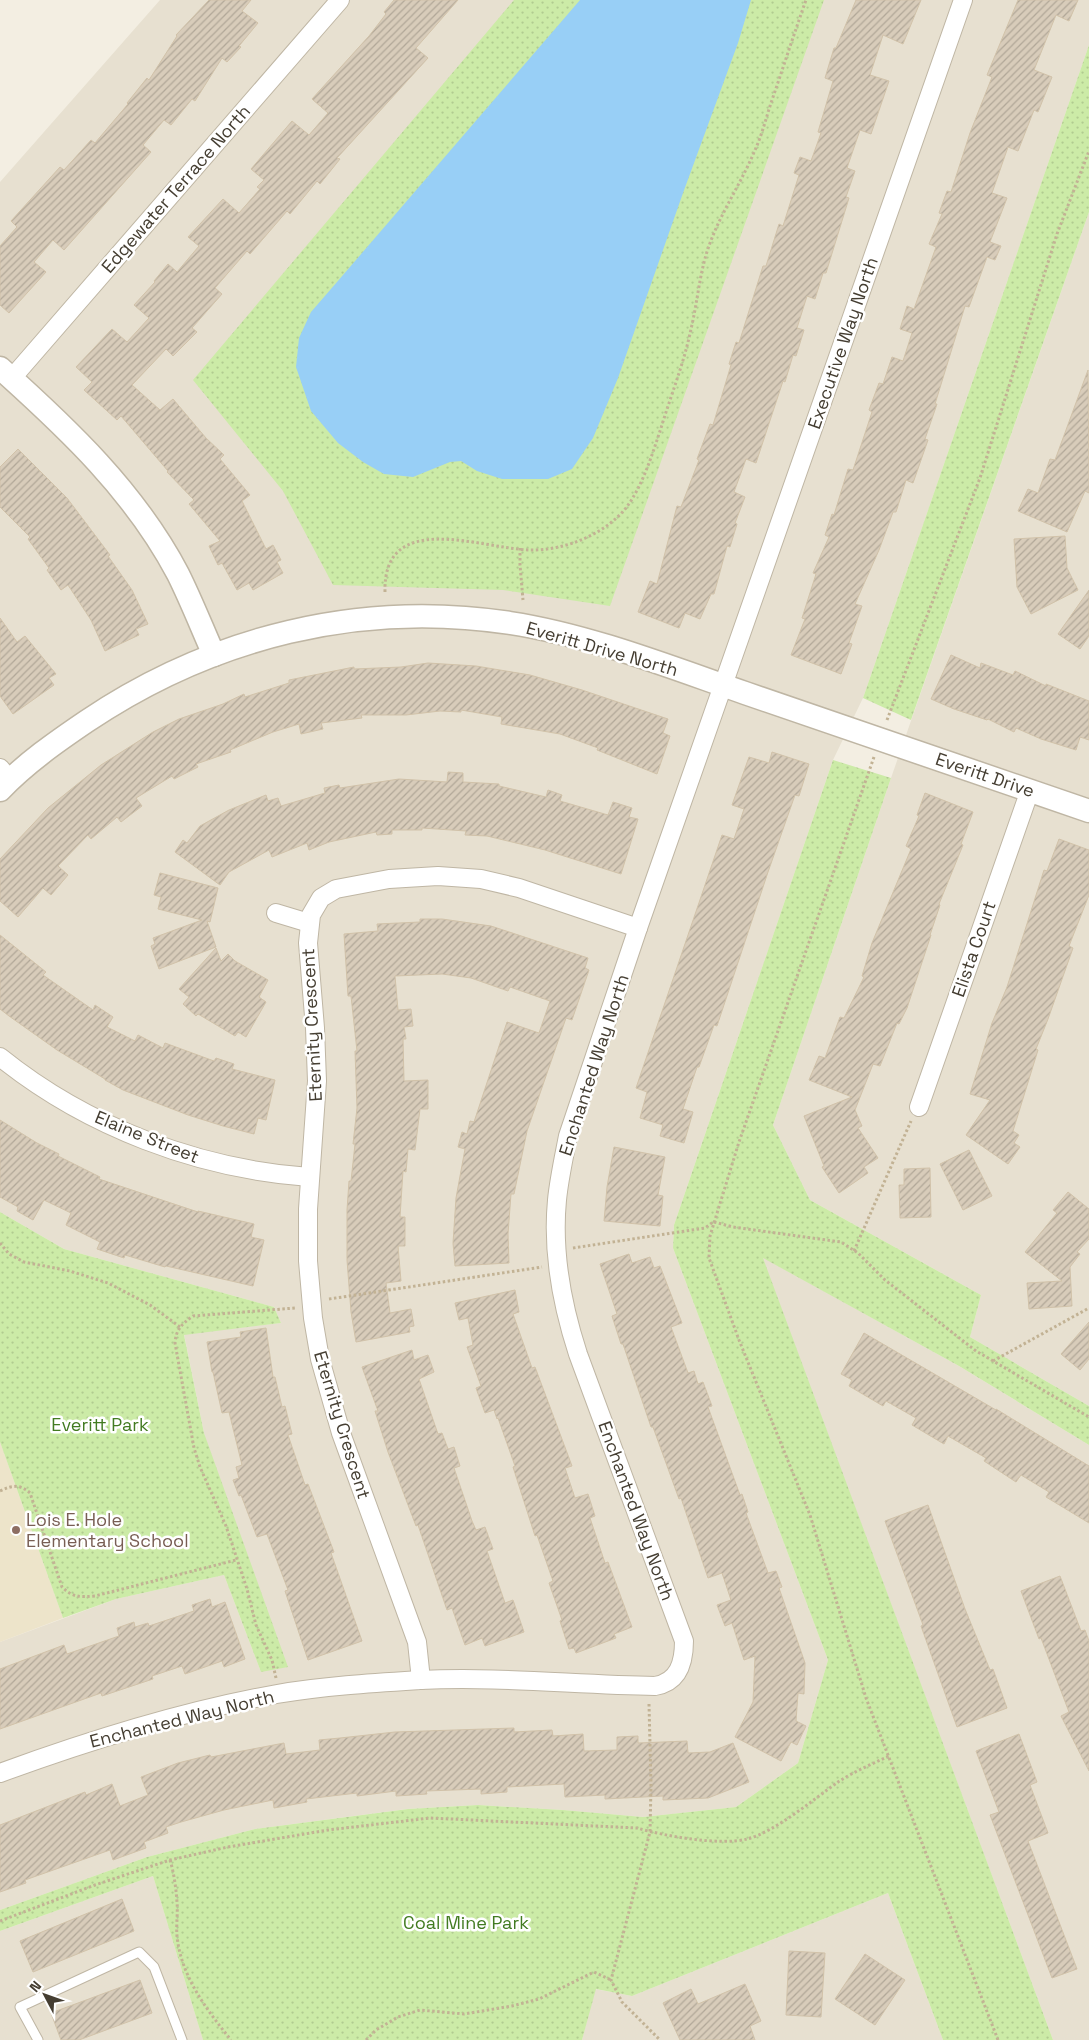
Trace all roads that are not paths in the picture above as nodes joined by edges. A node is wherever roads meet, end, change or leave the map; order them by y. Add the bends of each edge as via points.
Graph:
1 (340, 0) edge
2 (963, 0) edge
3 (6, 373) edge
4 (214, 654) junction
5 (724, 686) junction
6 (881, 737) joint
7 (3, 779) edge
8 (1030, 790) junction
9 (1089, 811) edge
10 (276, 914) dead end
11 (309, 922) junction
12 (638, 928) junction
13 (0, 1057) edge
14 (919, 1107) road end
15 (309, 1178) junction
16 (421, 1680) junction
17 (0, 1773) edge
18 (38, 2040) edge
19 (182, 2040) edge

1 - 3 street, Edgewater Terrace North
2 - 5 street, Executive Way North
3 - 4 street via 79,440 137,509 178,574
4 - 5 street, Everitt Drive North via 272,636 340,623 389,618 459,618 510,623 575,637
4 - 7 street, Everitt Drive North via 136,690
5 - 6 street, Everitt Drive North
5 - 12 street, Enchanted Way North
6 - 8 street, Everitt Drive
8 - 9 street, Everitt Drive
8 - 14 street, Elista Court
10 - 11 street, Eternity Crescent
11 - 12 street, Eternity Crescent via 321,898 336,889 389,879 438,876 519,888
11 - 15 street, Eternity Crescent via 317,1081
12 - 16 street, Enchanted Way North via 568,1136 557,1201 556,1235 561,1286 570,1328 684,1641 681,1666 668,1683 655,1686 545,1680
13 - 15 street, Elaine Street via 64,1101 155,1144 242,1169
15 - 16 street, Eternity Crescent via 308,1268 320,1359 341,1433 417,1642
16 - 17 street, Enchanted Way North via 341,1686 217,1706 61,1750
18 - 19 lane via 20,2007 139,1952 154,1967

